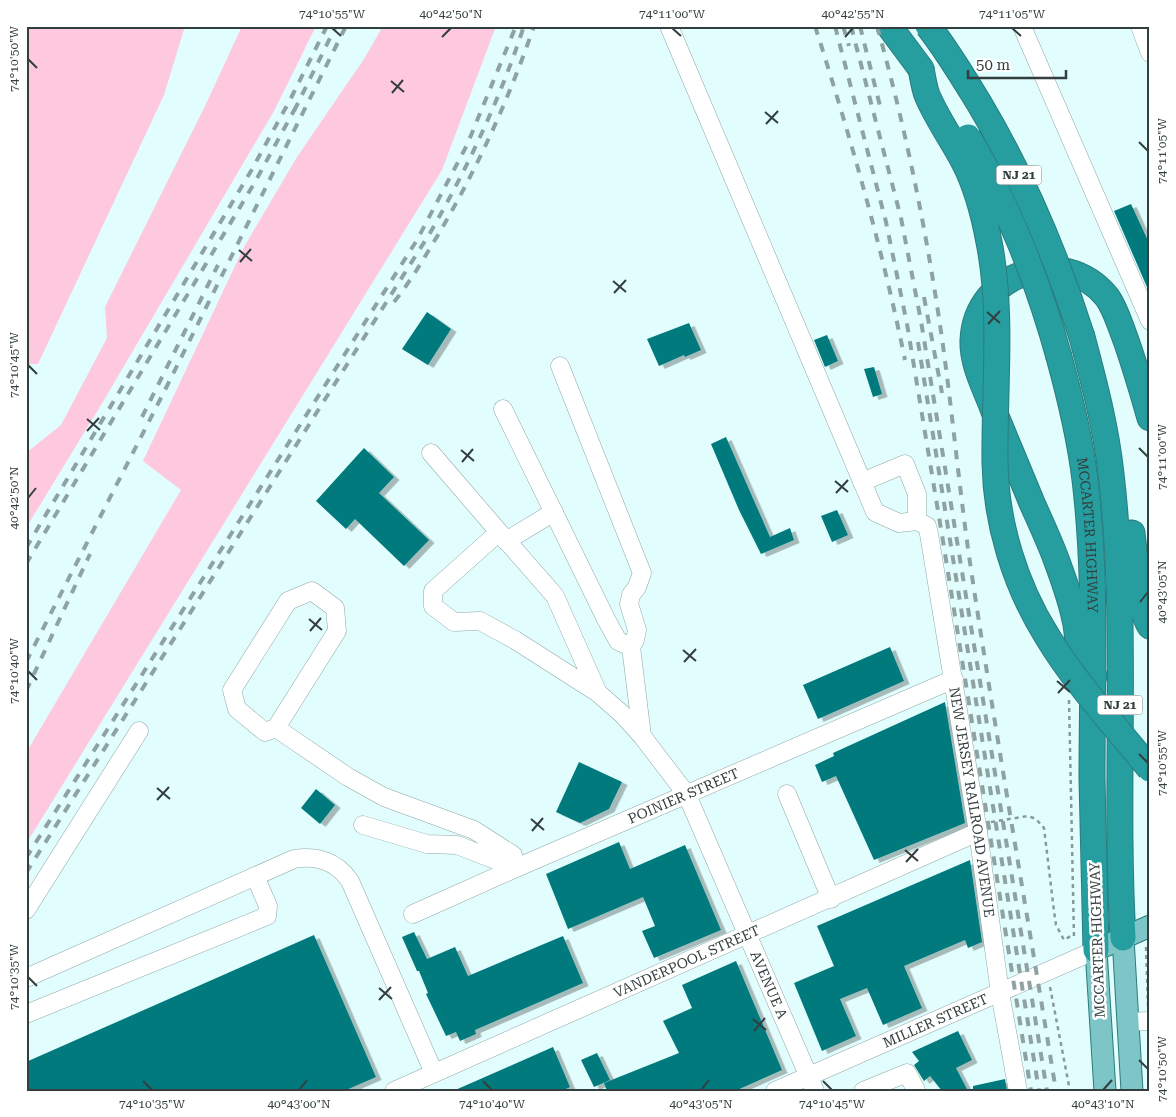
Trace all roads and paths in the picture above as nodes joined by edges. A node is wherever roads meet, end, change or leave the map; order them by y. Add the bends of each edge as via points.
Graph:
1 (669, 26) edge
2 (889, 26) edge
3 (928, 26) edge
4 (1024, 26) edge
5 (1140, 26) edge
6 (1150, 53) edge
7 (922, 69) junction
8 (1150, 320) edge
9 (560, 366) dead end
10 (503, 409) dead end
11 (1150, 418) edge
12 (431, 453) dead end
13 (1111, 472) junction
14 (862, 482) junction
15 (554, 512) junction
16 (918, 520) junction
17 (503, 536) junction
18 (1150, 626) edge
19 (630, 647) junction
20 (1094, 676) junction
21 (954, 679) junction
22 (1069, 692) dead end
23 (598, 693) junction
24 (276, 728) junction
25 (139, 731) dead end
26 (642, 736) junction
27 (1150, 769) edge
28 (787, 794) dead end
29 (687, 795) junction
30 (363, 825) dead end
31 (978, 828) junction
32 (516, 868) junction
33 (255, 876) junction
34 (831, 899) junction
35 (26, 910) edge
36 (413, 914) dead end
37 (1140, 935) edge
38 (748, 936) junction
39 (1096, 950) junction
40 (26, 978) edge
41 (1050, 987) dead end
42 (1000, 993) junction
43 (26, 1014) edge
44 (1149, 1021) edge
45 (1127, 1022) junction
46 (1150, 1055) edge
47 (434, 1073) junction
48 (812, 1084) edge
49 (394, 1091) edge
50 (775, 1091) edge
51 (863, 1091) edge
52 (914, 1091) edge
53 (1018, 1091) edge
54 (1070, 1091) edge
55 (1105, 1091) edge
56 (1132, 1091) edge

1 - 14 street
2 - 7 highway, MCCARTER HIGHWAY / NJ 21
3 - 13 highway, MCCARTER HIGHWAY / NJ 21, bridge via 997,134 1051,246 1068,291 1094,382
4 - 8 street
5 - 6 street
7 - 20 highway, MCCARTER HIGHWAY / NJ 21, bridge via 937,86 996,190 1050,323 1074,414 1085,480
7 - 27 highway, bridge via 927,95 965,164 981,206 990,243 997,335 997,498 1014,567 1047,637
9 - 19 street via 642,573 629,604 637,630
10 - 15 street
11 - 20 highway via 1117,314 1107,297 1093,284 1076,275 1040,269 1020,274 990,294 981,309 973,340 979,373 1056,558 1075,619 1078,643
12 - 17 street
13 - 18 highway via 1131,525 1145,619
13 - 37 highway, MCCARTER HIGHWAY / NJ 21 via 1119,569 1120,824
14 - 16 street via 875,512 899,523
14 - 16 street via 905,464 917,494
15 - 17 street
15 - 19 street via 618,641
16 - 21 street, NEW JERSEY RAILROAD AVENUE via 928,526
17 - 23 street via 555,596
17 - 23 street, AVENUE A via 433,591 434,606 454,622 480,621
19 - 26 street
20 - 39 highway, MCCARTER HIGHWAY / NJ 21 via 1092,778
21 - 29 street, POINIER STREET
21 - 31 street, NEW JERSEY RAILROAD AVENUE
22 - 31 path via 1074,936 1064,940 1056,925 1044,828 1028,816
23 - 26 street, AVENUE A
24 - 24 street via 337,630 335,608 312,591 288,601 232,690 237,709 265,732
24 - 32 street via 348,777 384,797 474,830 513,854
25 - 35 street
26 - 29 street, AVENUE A
28 - 34 street
29 - 32 street, POINIER STREET
29 - 38 street, AVENUE A
30 - 32 street via 427,844 456,845
31 - 34 street, VANDERPOOL STREET
31 - 42 street, NEW JERSEY RAILROAD AVENUE
32 - 36 street, POINIER STREET
33 - 40 street
33 - 43 street via 268,906 266,916
33 - 47 street via 294,859 304,858 325,860 344,873
34 - 38 street, VANDERPOOL STREET
37 - 39 main road
37 - 44 path
37 - 45 main road, MCCARTER HIGHWAY / NJ 21
38 - 47 street, VANDERPOOL STREET
38 - 48 street, AVENUE A
39 - 42 street, MILLER STREET
39 - 55 main road, MCCARTER HIGHWAY / NJ 21
41 - 54 path
42 - 48 street, MILLER STREET
42 - 53 street, NEW JERSEY RAILROAD AVENUE
44 - 45 street
44 - 46 path
45 - 56 main road, MCCARTER HIGHWAY / NJ 21
47 - 49 street, VANDERPOOL STREET
48 - 50 street, MILLER STREET
51 - 52 street via 907,1073

